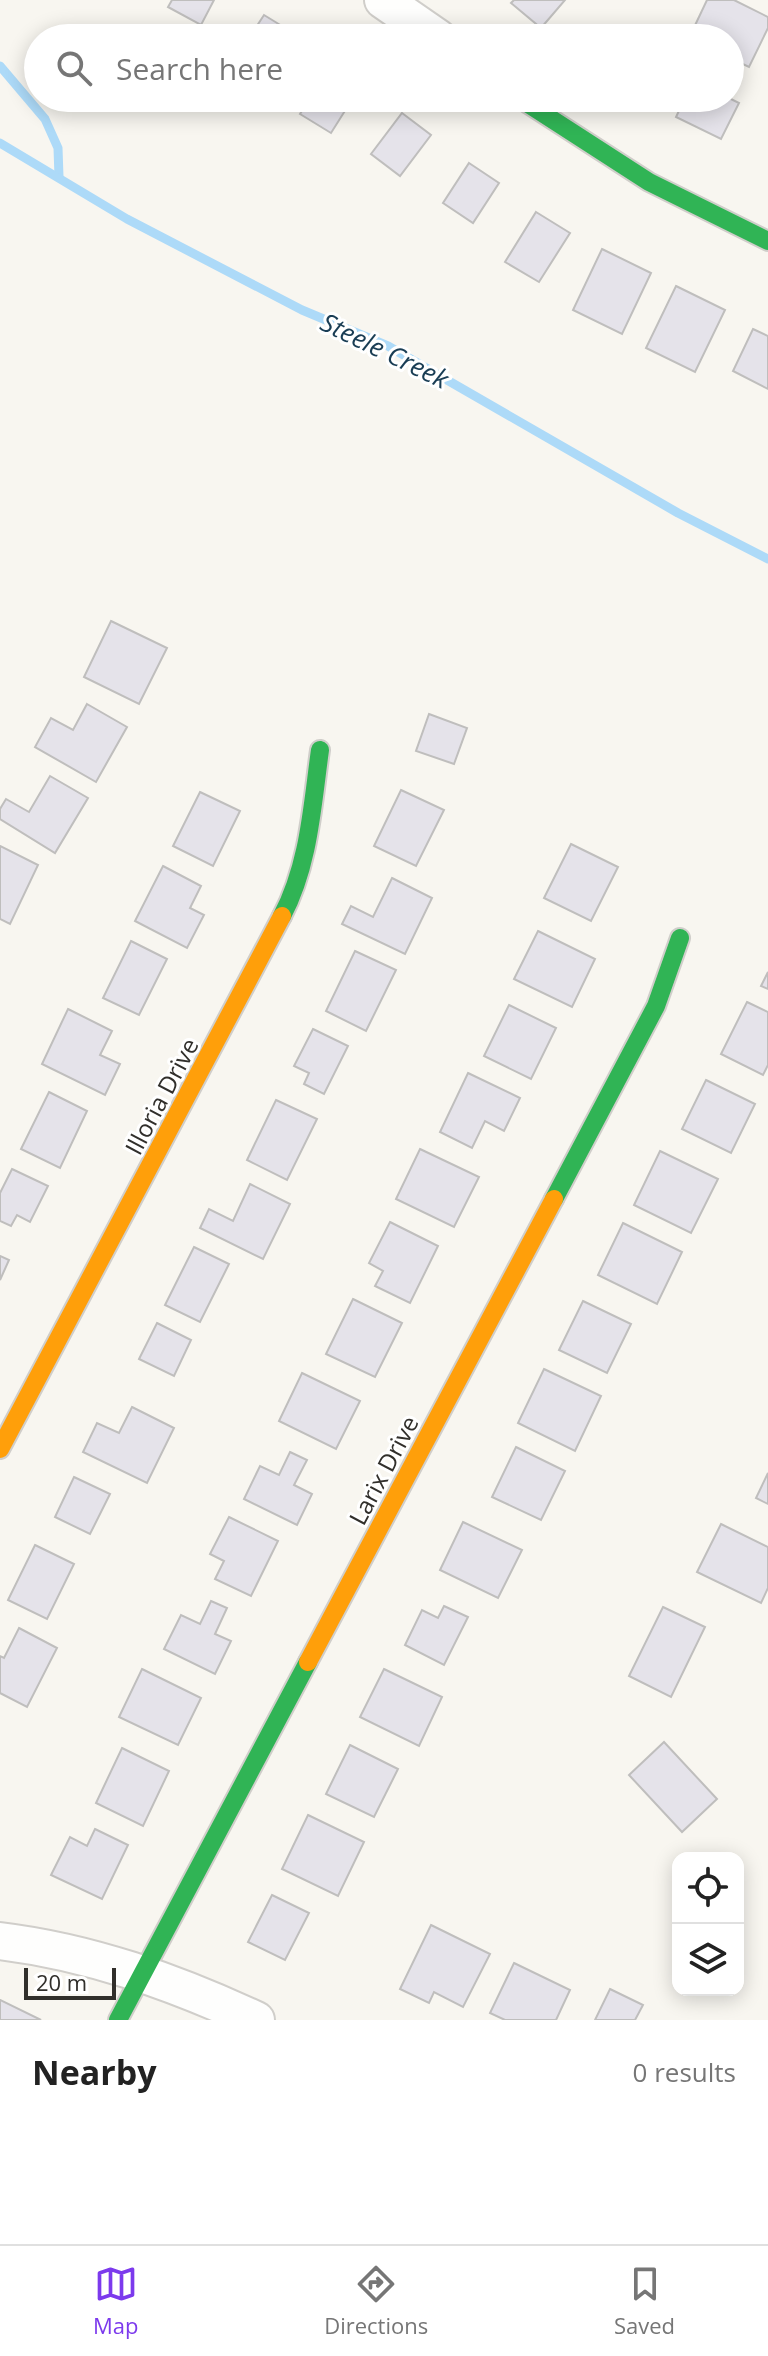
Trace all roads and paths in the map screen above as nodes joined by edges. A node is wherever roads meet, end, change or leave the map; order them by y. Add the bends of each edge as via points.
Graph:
1 (389, 2) edge
2 (419, 24) edge
3 (539, 112) edge
4 (767, 238) edge
5 (320, 750) dead end
6 (680, 938) dead end
7 (0, 1449) edge
8 (0, 1941) edge
9 (143, 1973) junction
10 (118, 2020) edge
11 (256, 2020) edge

1 - 2 street
3 - 4 street via 638,175
5 - 7 street, Illoria Drive via 306,853 293,896
6 - 9 street, Larix Drive via 656,1006
8 - 9 street via 77,1953
9 - 10 street, Larix Drive
9 - 11 street

